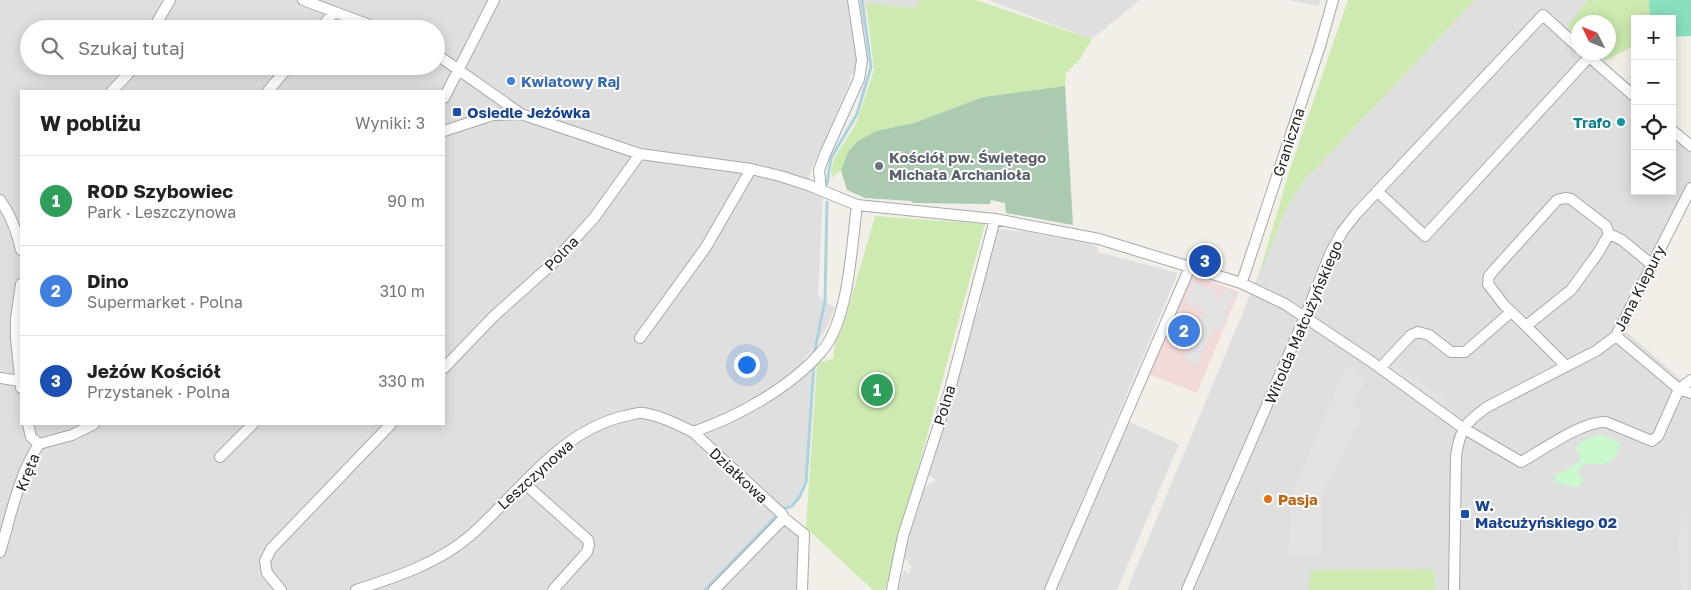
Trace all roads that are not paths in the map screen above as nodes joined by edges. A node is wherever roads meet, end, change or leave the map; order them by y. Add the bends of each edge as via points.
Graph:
1 (170, 0) edge
2 (303, 0) edge
3 (494, 0) edge
4 (853, 0) edge
5 (1333, 0) edge
6 (334, 12) junction
7 (159, 20) edge
8 (327, 20) edge
9 (356, 20) edge
10 (1571, 41) edge
11 (445, 60) edge
12 (1583, 60) edge
13 (1593, 60) edge
14 (459, 69) junction
15 (127, 75) edge
16 (281, 75) edge
17 (113, 90) edge
18 (269, 90) edge
19 (1631, 94) edge
20 (445, 96) edge
21 (521, 114) junction
22 (445, 131) edge
23 (1676, 133) edge
24 (1690, 144) edge
25 (640, 154) junction
26 (751, 169) junction
27 (1691, 188) edge
28 (821, 190) junction
29 (1377, 191) junction
30 (0, 200) edge
31 (857, 205) junction
32 (995, 219) junction
33 (1609, 234) junction
34 (20, 245) edge
35 (1651, 264) junction
36 (1190, 267) junction
37 (1241, 283) junction
38 (20, 293) edge
39 (1511, 312) junction
40 (1305, 317) junction
41 (1526, 326) junction
42 (1616, 336) junction
43 (640, 338) dead end
44 (1566, 366) junction
45 (445, 367) edge
46 (1380, 368) junction
47 (20, 373) edge
48 (0, 378) edge
49 (1691, 380) edge
50 (20, 384) edge
51 (1679, 389) junction
52 (1691, 393) edge
53 (28, 425) edge
54 (92, 425) edge
55 (252, 425) edge
56 (390, 425) edge
57 (1463, 428) junction
58 (693, 432) junction
59 (39, 444) junction
60 (220, 457) dead end
61 (524, 483) junction
62 (780, 513) junction
63 (0, 552) edge
64 (281, 590) edge
65 (356, 590) edge
66 (553, 590) edge
67 (714, 590) edge
68 (802, 590) edge
69 (892, 590) edge
70 (1050, 590) edge
71 (1188, 590) edge
72 (1454, 590) edge

1 - 7 street
2 - 6 street
3 - 14 street
4 - 28 street via 862,60 860,79 824,154 819,170
5 - 37 street, Graniczna
6 - 8 street
6 - 9 street
10 - 29 street, Witolda Małcużyńskiego via 1543,15
11 - 14 street
12 - 29 street via 1425,236
13 - 19 street
14 - 20 street
14 - 21 street
15 - 17 street
16 - 18 street
21 - 22 street via 493,115
21 - 25 street
23 - 24 street
25 - 26 street
25 - 45 street, Polna via 571,244
26 - 28 street
26 - 43 street via 706,247
27 - 35 street, Jana Kiepury
28 - 31 street
29 - 40 street, Witolda Małcużyńskiego via 1342,232
30 - 34 street via 9,213
31 - 32 street
31 - 58 street via 844,299 833,333 822,352 771,394
32 - 36 street via 1098,239
32 - 69 street, Polna via 949,393 904,536
33 - 35 street via 1622,240
33 - 39 street via 1606,226 1571,199 1558,200 1489,276 1488,284 1494,294
33 - 41 street via 1571,290
35 - 42 street, Jana Kiepury
36 - 37 street
36 - 70 street
37 - 40 street
38 - 47 street via 16,329
39 - 41 street
39 - 46 street via 1465,352 1451,352 1429,335 1418,332 1411,335
40 - 46 street
40 - 71 street, Witolda Małcużyńskiego
41 - 44 street
42 - 44 street, Jana Kiepury via 1596,351
42 - 51 street
44 - 57 street, Jana Kiepury via 1487,407
46 - 57 street
48 - 50 street
49 - 51 street
51 - 52 street
51 - 57 street via 1658,436 1652,441 1598,421 1521,462
53 - 59 street, Kręta via 31,437
54 - 59 street via 72,435
55 - 60 street
56 - 64 street via 271,550 265,561 268,573
57 - 72 street via 1456,456
58 - 61 street, Leszczynowa via 642,413 612,419 560,448
58 - 62 street, Działkowa
59 - 63 street, Kręta via 23,474
61 - 65 street, Leszczynowa via 471,535 444,553 416,568
61 - 66 street via 588,540 587,552
62 - 67 street
62 - 68 street, Działkowa via 804,534

